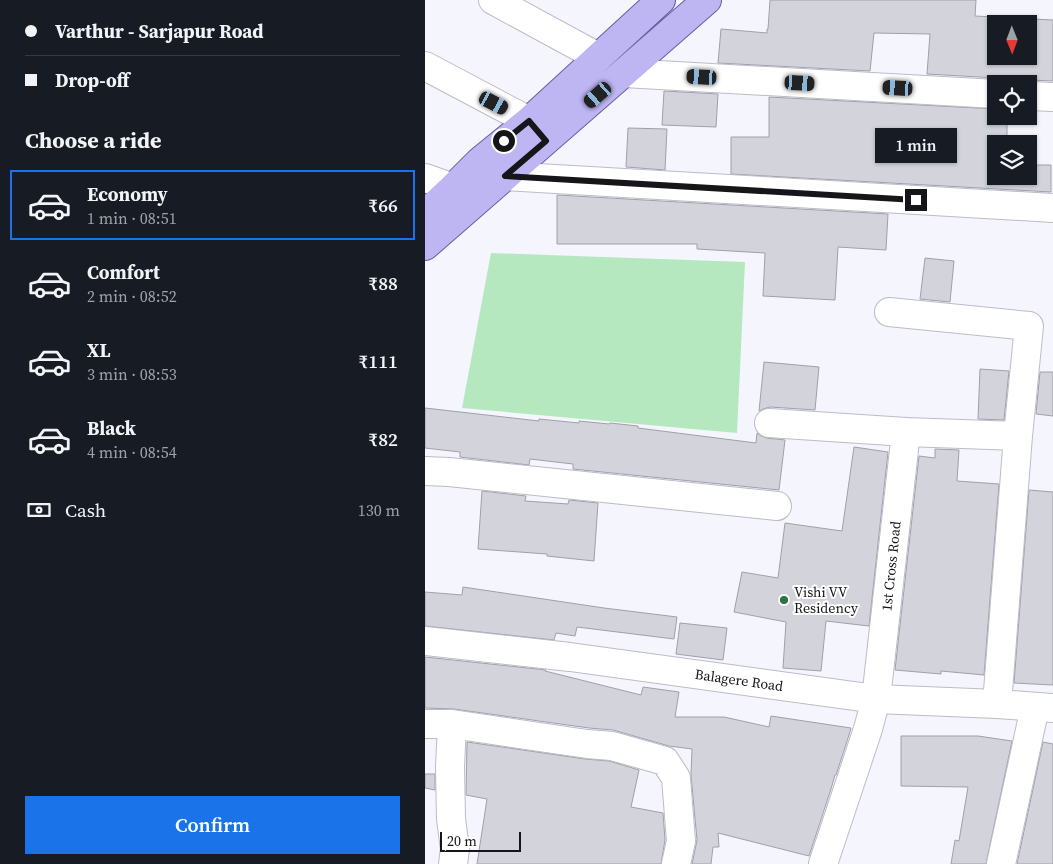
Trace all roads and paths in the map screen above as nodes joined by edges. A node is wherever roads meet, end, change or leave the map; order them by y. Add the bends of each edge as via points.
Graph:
1 (493, 0) edge
2 (661, 0) edge
3 (707, 0) edge
4 (598, 57) junction
5 (425, 66) edge
6 (624, 73) junction
7 (987, 93) edge
8 (1037, 96) edge
9 (1053, 97) edge
10 (537, 131) junction
11 (505, 176) junction
12 (425, 178) edge
13 (453, 188) junction
14 (1053, 208) edge
15 (425, 214) edge
16 (425, 246) edge
17 (889, 312) dead end
18 (769, 423) dead end
19 (906, 432) junction
20 (1018, 436) junction
21 (425, 471) edge
22 (777, 506) dead end
23 (425, 641) edge
24 (876, 699) junction
25 (997, 704) junction
26 (1044, 708) edge
27 (425, 724) edge
28 (452, 724) junction
29 (453, 864) edge
30 (676, 864) edge
31 (823, 864) edge
32 (1001, 864) edge

1 - 4 street
2 - 4 main road
3 - 6 main road
4 - 10 main road
5 - 10 street
6 - 7 street
6 - 10 main road
8 - 9 street
10 - 11 main road
10 - 13 main road via 480,161
11 - 14 street
11 - 16 main road
12 - 13 street
13 - 15 main road
17 - 20 street via 1029,326
18 - 19 street
19 - 20 street
19 - 24 street, 1st Cross Road
20 - 25 street
21 - 22 street
23 - 24 street, Balagere Road via 570,657
24 - 25 street, Balagere Road
24 - 31 street, 1st Cross Road
25 - 26 street, Balagere Road
26 - 32 street
27 - 28 street
28 - 29 street
28 - 30 street via 612,746 665,761 676,778 681,841

